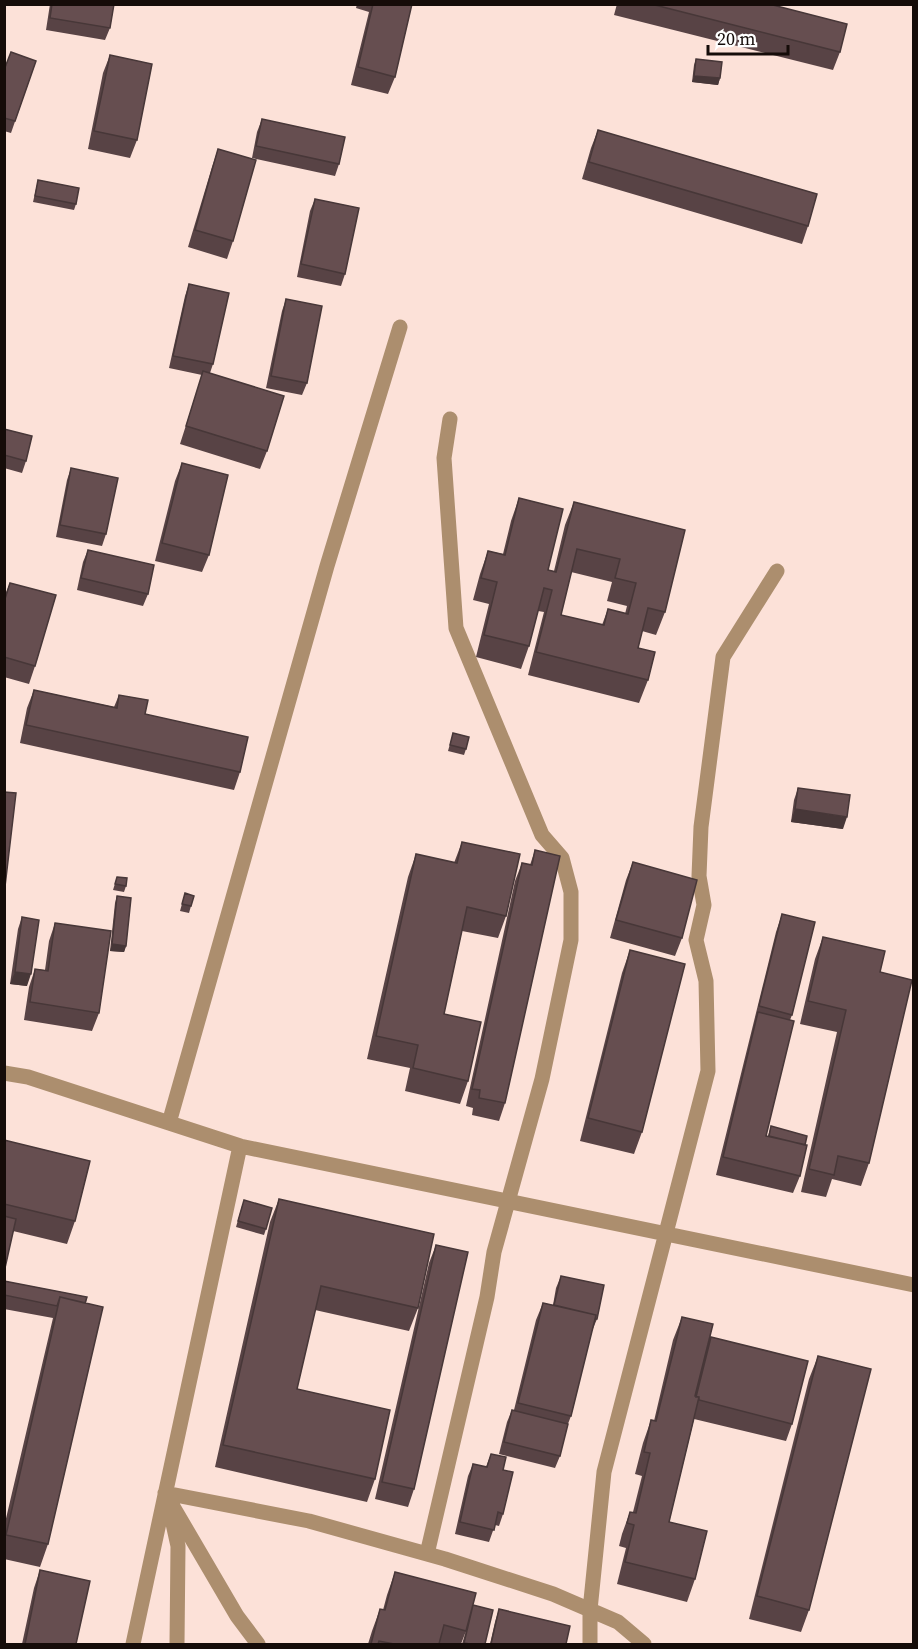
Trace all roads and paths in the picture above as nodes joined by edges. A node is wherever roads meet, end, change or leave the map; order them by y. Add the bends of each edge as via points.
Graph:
1 (400, 327) dead end
2 (450, 419) dead end
3 (777, 571) dead end
4 (4, 1073) edge
5 (169, 1123) junction
6 (240, 1146) junction
7 (509, 1202) junction
8 (668, 1235) junction
9 (914, 1286) edge
10 (165, 1492) junction
11 (427, 1554) junction
12 (590, 1610) junction
13 (133, 1644) edge
14 (177, 1644) edge
15 (258, 1644) edge
16 (590, 1644) edge
17 (644, 1644) edge

1 - 5 street
2 - 7 street via 444,458 456,628 542,835 562,858 571,892 571,940 542,1079
3 - 8 street via 723,657 700,827 699,876 704,905 696,940 706,981 708,1071
4 - 5 street via 28,1077
5 - 6 street
6 - 7 street
6 - 10 street
7 - 8 street
7 - 11 street via 494,1252
8 - 9 street
8 - 12 street via 604,1472
10 - 11 street via 309,1521
10 - 13 street
10 - 14 street via 178,1546
10 - 15 street via 237,1616
11 - 12 street via 553,1594
12 - 16 street
12 - 17 street via 618,1622

